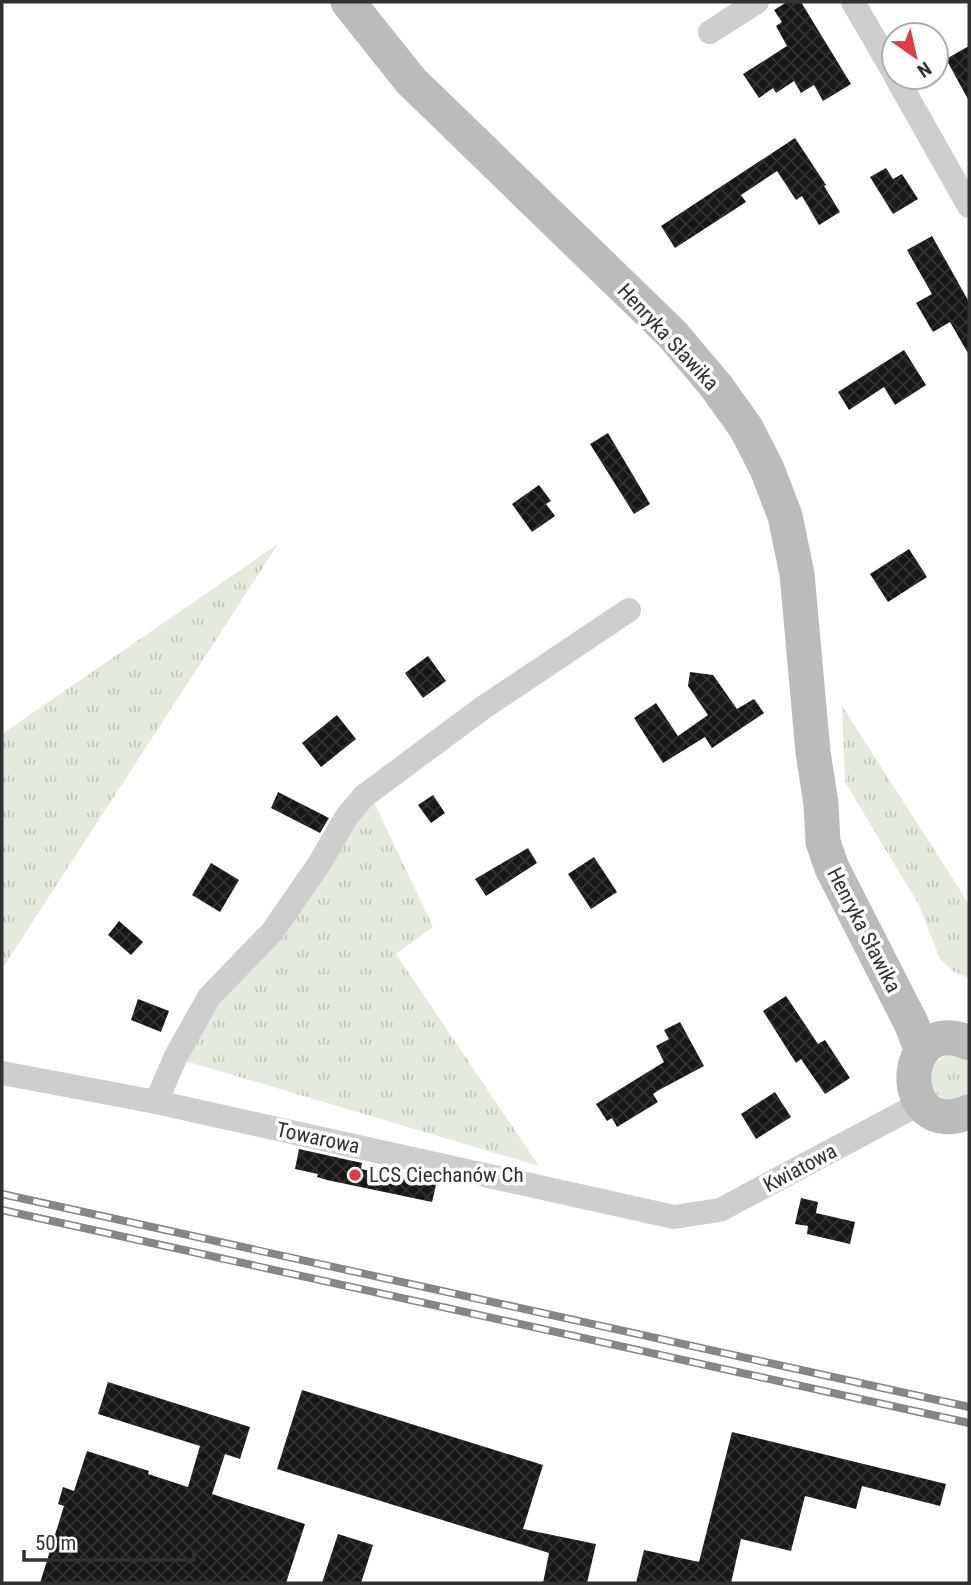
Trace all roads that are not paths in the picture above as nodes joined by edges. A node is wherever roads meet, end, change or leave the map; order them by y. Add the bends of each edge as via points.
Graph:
1 (348, 2) edge
2 (757, 2) edge
3 (853, 2) edge
4 (710, 32) dead end
5 (880, 49) edge
6 (904, 91) edge
7 (969, 206) edge
8 (629, 610) dead end
9 (945, 1045) edge
10 (2, 1073) edge
11 (156, 1102) junction
12 (921, 1103) junction
13 (969, 1112) edge
14 (674, 1217) joint

1 - 9 main road, Henryka Sławika via 411,81 672,334 746,428 785,516 797,574 823,842 911,1023
2 - 4 street
3 - 5 street
6 - 7 street
8 - 11 street via 484,707 364,796 272,932 209,997
9 - 12 main road via 912,1072
10 - 11 street, Towarowa
11 - 14 street, Towarowa
12 - 13 main road via 939,1115
12 - 14 street, Kwiatowa via 720,1210

